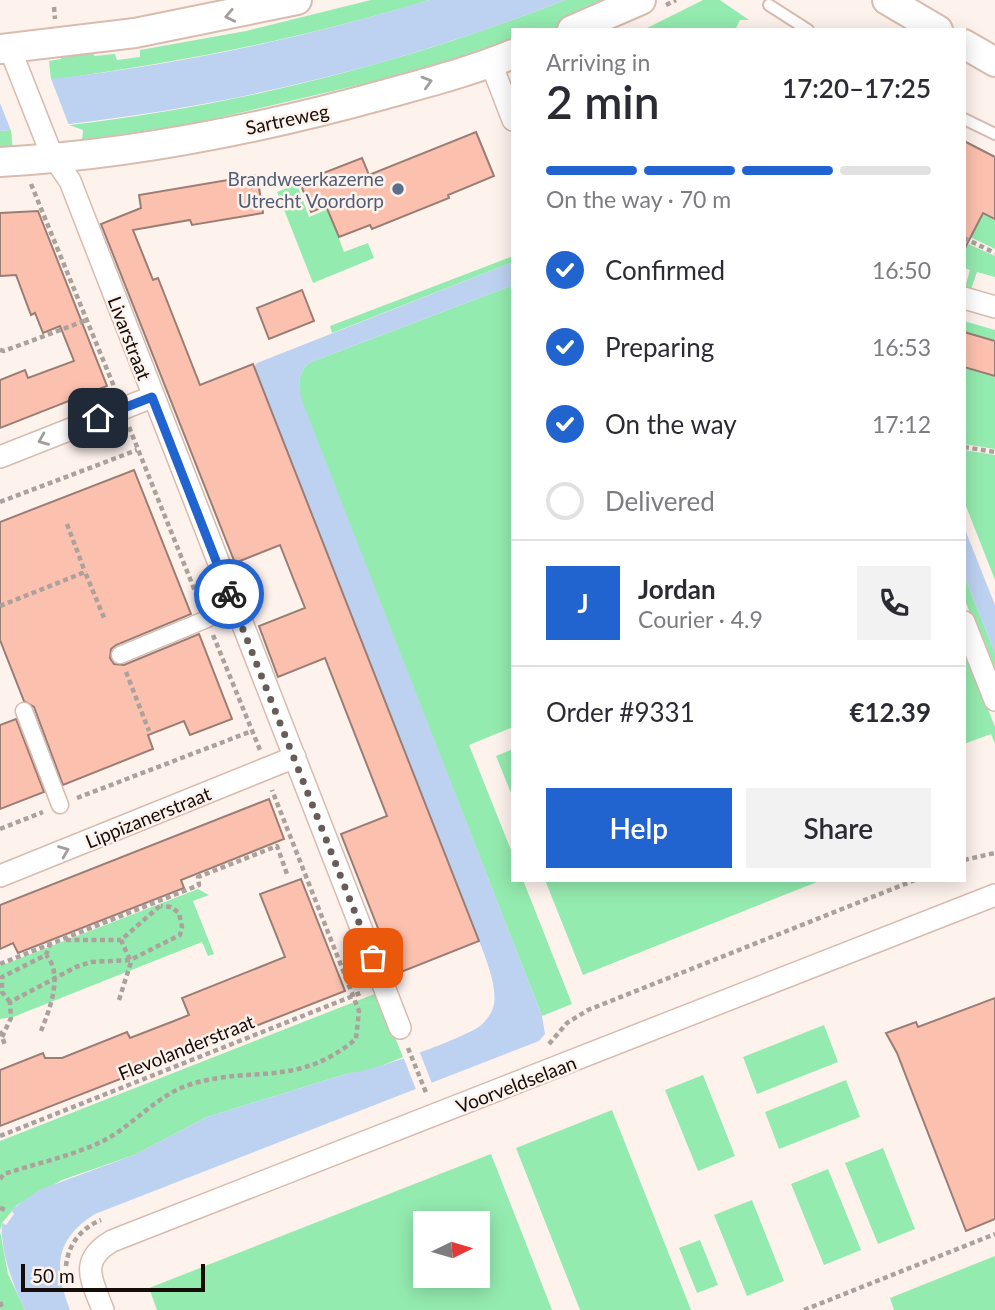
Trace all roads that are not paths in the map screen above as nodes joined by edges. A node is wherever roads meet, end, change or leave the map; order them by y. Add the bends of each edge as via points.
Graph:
1 (297, 0) edge
2 (641, 0) edge
3 (887, 0) edge
4 (769, 5) dead end
5 (916, 7) edge
6 (577, 28) edge
7 (805, 28) edge
8 (936, 28) edge
9 (966, 45) edge
10 (8, 53) edge
11 (502, 59) edge
12 (995, 61) edge
13 (511, 109) edge
14 (966, 120) edge
15 (995, 134) edge
16 (50, 149) junction
17 (0, 162) edge
18 (966, 299) edge
19 (995, 307) edge
20 (152, 397) junction
21 (0, 457) edge
22 (206, 620) road end
23 (966, 627) edge
24 (120, 655) dead end
25 (995, 700) edge
26 (24, 711) dead end
27 (286, 761) junction
28 (60, 805) road end
29 (0, 876) edge
30 (995, 895) edge
31 (400, 1028) road end
32 (103, 1310) edge

1 -> 10 street
2 - 6 street
3 - 5 street
4 - 7 lane
5 - 8 street
9 - 12 street
10 - 16 street
11 - 13 street
16 -> 11 street, Sartreweg via 163,145 321,113
14 - 15 lane
16 - 17 street, Sartreweg
16 - 20 street, Livarstraat via 70,181
18 - 19 street
20 -> 21 street
20 - 27 street, Livarstraat
22 - 24 street
23 - 25 street
26 - 28 street
29 -> 27 street, Lippizanerstraat
27 - 31 street, Livarstraat
30 - 32 street, Voorveldselaan via 112,1241 99,1249 90,1264

